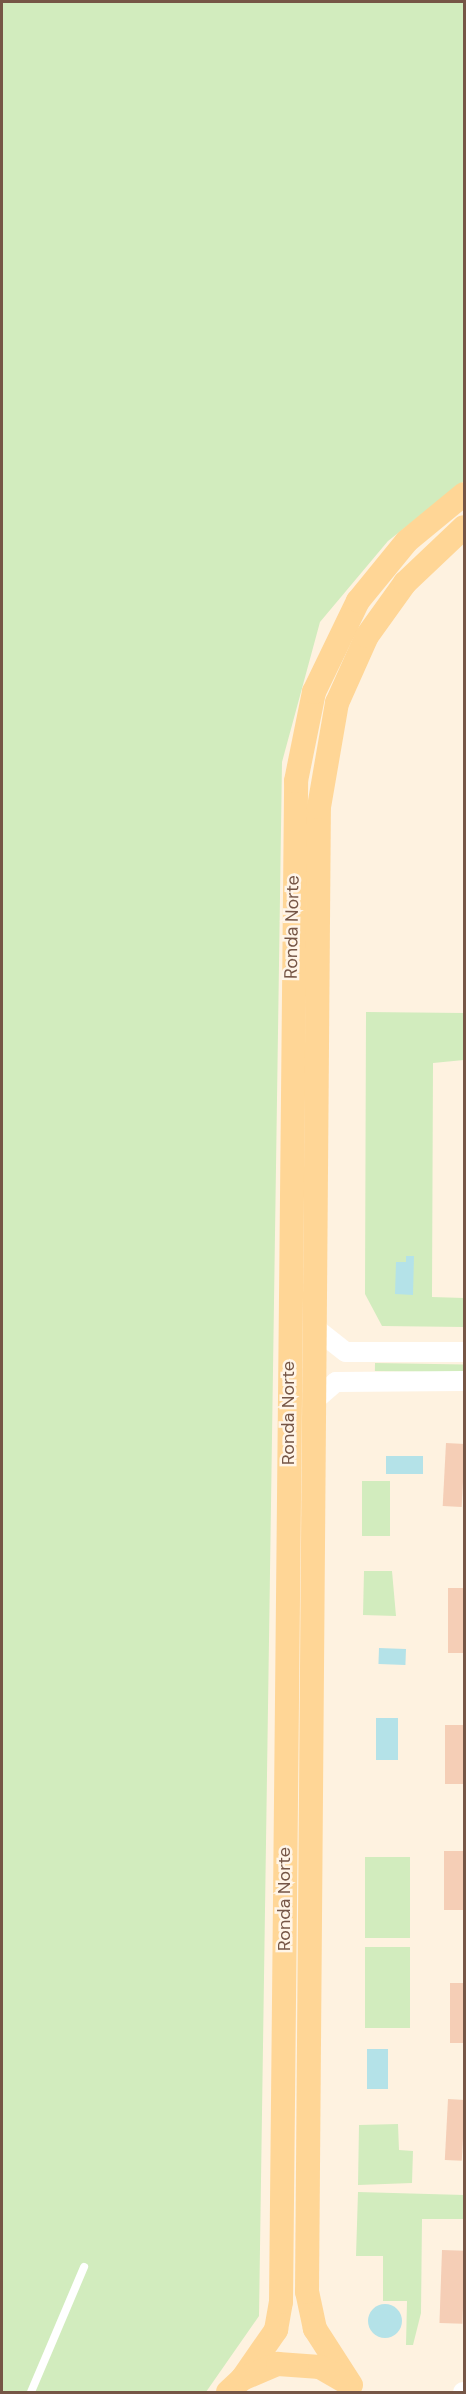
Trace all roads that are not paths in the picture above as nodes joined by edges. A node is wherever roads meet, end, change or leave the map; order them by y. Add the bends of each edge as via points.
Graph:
1 (465, 494) edge
2 (465, 527) edge
3 (315, 1328) junction
4 (465, 1353) edge
5 (465, 1381) edge
6 (314, 1401) junction
7 (84, 2267) dead end
8 (235, 2386) edge
9 (355, 2389) edge
10 (31, 2392) edge

1 - 8 main road, Ronda Norte via 407,541 357,601 314,692 296,781 281,2302 276,2330
2 - 3 main road, Ronda Norte via 405,583 379,617 345,682 329,736 318,842
3 - 4 street via 346,1352
3 - 6 main road, Ronda Norte
5 - 6 street via 336,1382
6 - 9 main road, Ronda Norte via 308,2292 315,2329
7 - 10 lane
8 - 9 main road, Ronda Norte via 278,2364 306,2364

